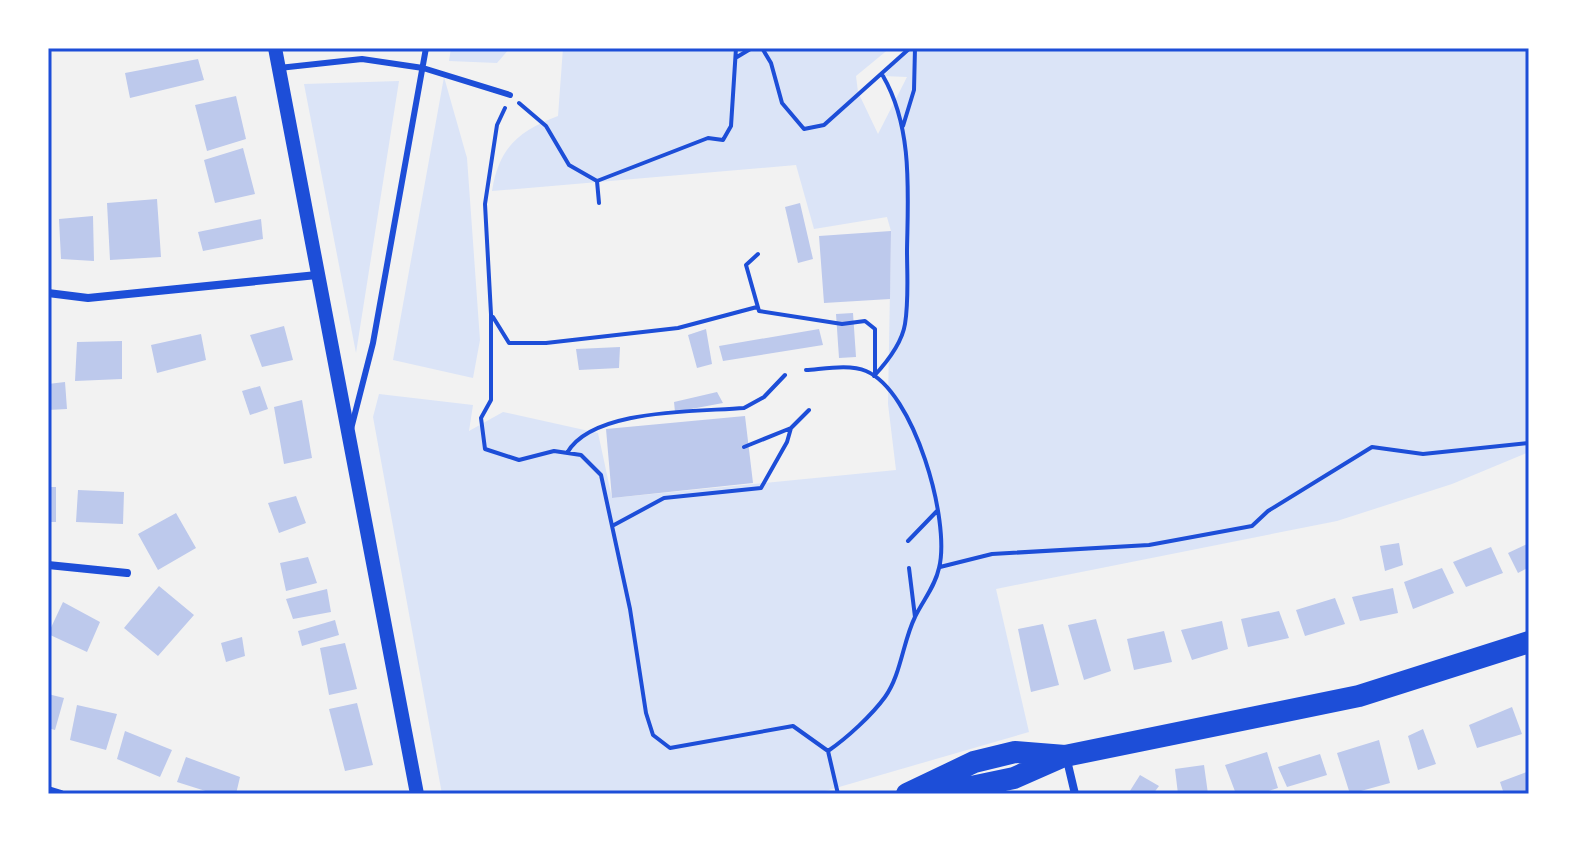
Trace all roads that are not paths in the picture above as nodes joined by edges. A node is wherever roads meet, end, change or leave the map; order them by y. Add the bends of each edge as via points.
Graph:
1 (275, 48) edge
2 (426, 48) edge
3 (279, 68) junction
4 (423, 68) junction
5 (510, 95) road end
6 (317, 275) junction
7 (48, 293) edge
8 (349, 440) junction
9 (48, 565) edge
10 (127, 573) dead end
11 (1529, 642) edge
12 (1065, 756) junction
13 (414, 778) junction
14 (48, 790) edge
15 (61, 794) edge
16 (409, 794) edge
17 (417, 794) edge
18 (907, 794) edge
19 (938, 794) edge
20 (1075, 794) edge

1 - 3 street
2 - 4 lane
3 - 4 lane via 362,59
3 - 6 street
4 - 5 lane
4 - 8 lane via 373,343
6 - 7 street via 88,298
6 - 8 street
8 - 13 street
9 - 10 street
11 - 12 highway via 1359,696
12 - 18 highway via 1015,752 974,762
12 - 19 highway via 1037,771
12 - 20 street
13 - 16 street
13 - 17 street
14 - 15 street

